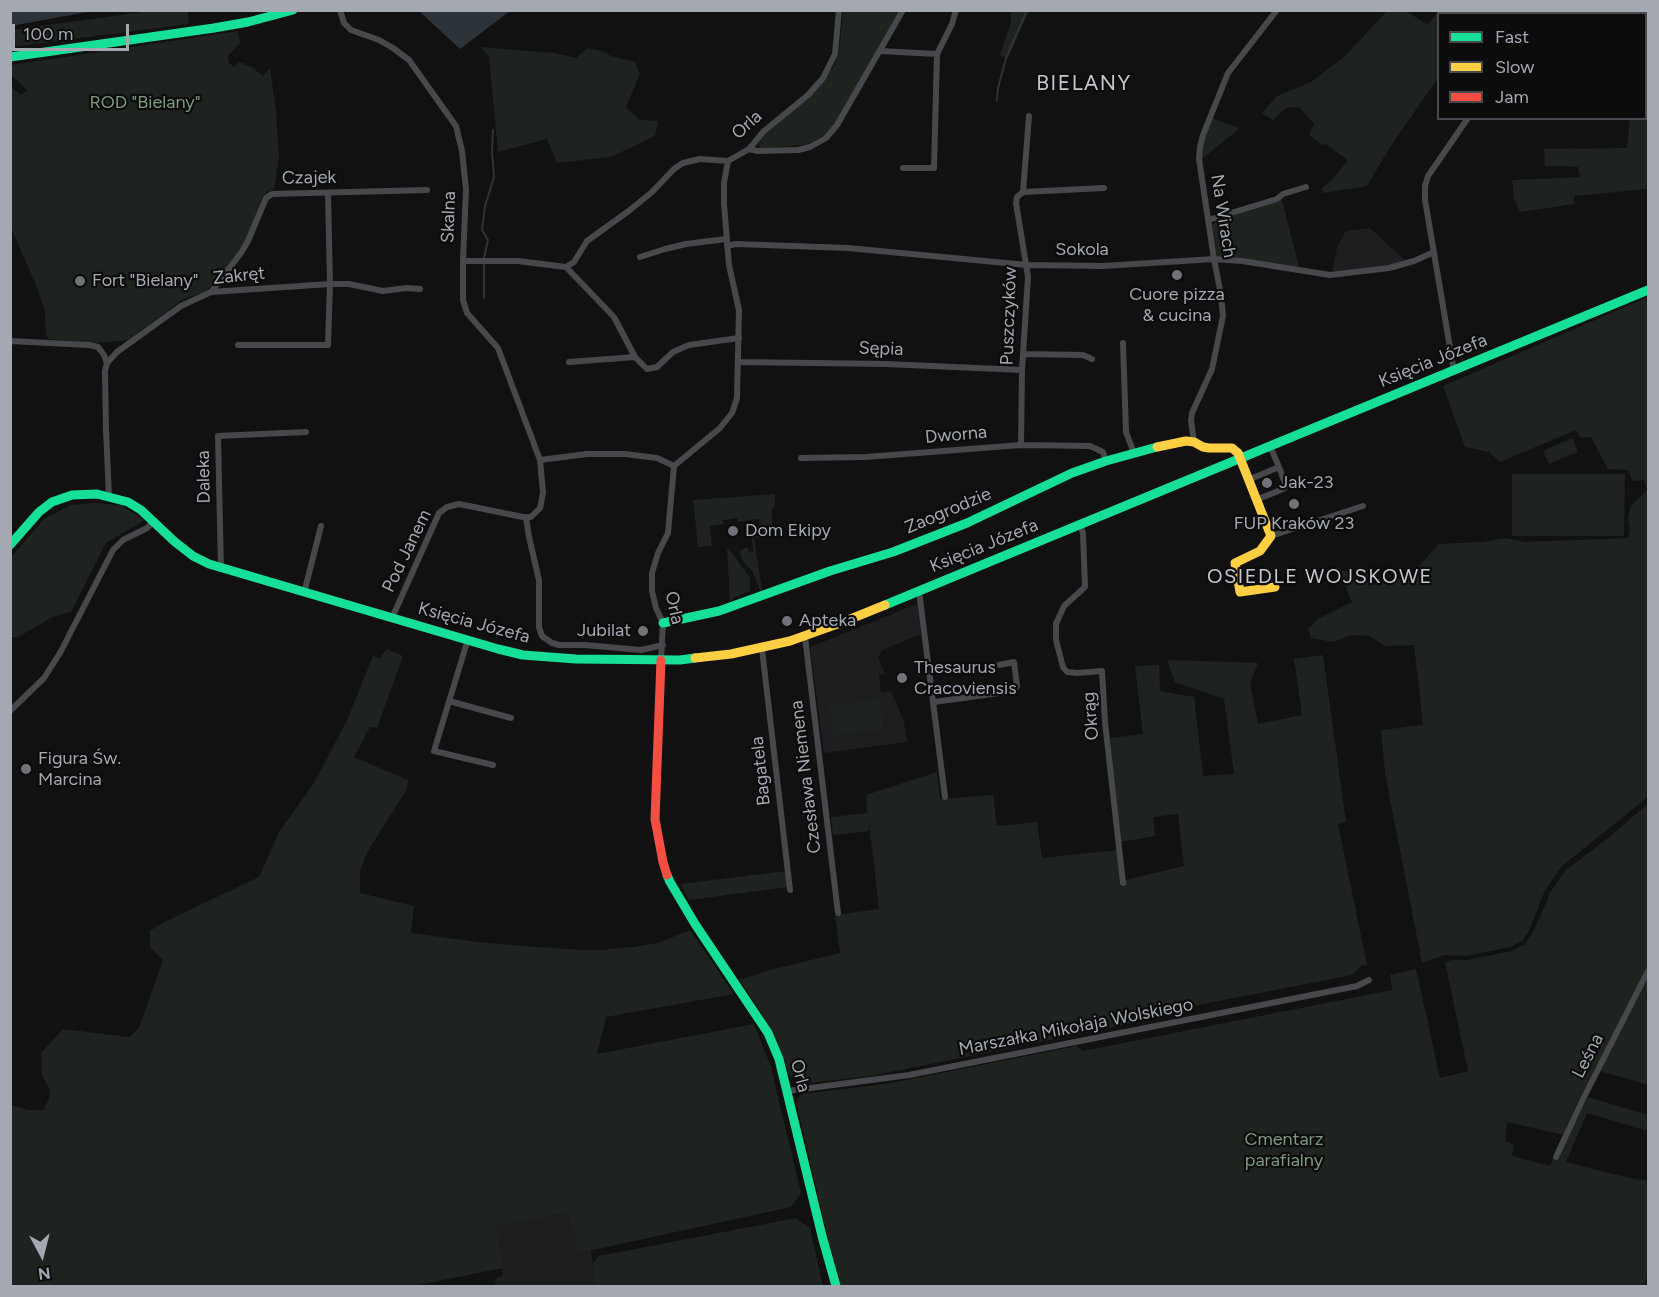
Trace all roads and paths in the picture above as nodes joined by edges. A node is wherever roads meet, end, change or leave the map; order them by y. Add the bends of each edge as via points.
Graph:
1 (293, 10) edge
2 (340, 10) edge
3 (839, 10) edge
4 (903, 10) edge
5 (956, 10) edge
6 (1277, 10) edge
7 (880, 51) junction
8 (937, 54) junction
9 (10, 57) edge
10 (1029, 117) dead end
11 (1467, 120) edge
12 (750, 149) junction
13 (728, 161) junction
14 (903, 168) dead end
15 (1306, 187) dead end
16 (1104, 188) dead end
17 (427, 190) dead end
18 (1023, 192) junction
19 (328, 193) junction
20 (1208, 219) junction
21 (726, 242) junction
22 (1434, 252) junction
23 (640, 257) dead end
24 (1214, 260) junction
25 (462, 261) junction
26 (1027, 265) junction
27 (566, 267) junction
28 (330, 284) junction
29 (420, 289) dead end
30 (1648, 290) edge
31 (211, 291) junction
32 (740, 338) junction
33 (10, 341) edge
34 (1124, 343) dead end
35 (238, 345) dead end
36 (1024, 354) junction
37 (635, 357) junction
38 (1092, 359) dead end
39 (569, 362) dead end
40 (739, 362) junction
41 (107, 363) junction
42 (1022, 370) junction
43 (1454, 371) junction
44 (306, 432) dead end
45 (1194, 442) junction
46 (1021, 445) junction
47 (1270, 446) junction
48 (1134, 453) junction
49 (801, 458) dead end
50 (1240, 458) junction
51 (540, 460) junction
52 (1106, 461) junction
53 (674, 466) junction
54 (1279, 467) junction
55 (1248, 480) junction
56 (109, 496) junction
57 (1256, 500) junction
58 (1363, 506) dead end
59 (526, 518) junction
60 (155, 521) junction
61 (1080, 525) junction
62 (321, 526) dead end
63 (1271, 536) junction
64 (10, 544) edge
65 (221, 569) junction
66 (1275, 587) dead end
67 (919, 591) junction
68 (304, 593) junction
69 (392, 618) junction
70 (663, 623) junction
71 (805, 637) junction
72 (468, 639) junction
73 (663, 645) junction
74 (762, 649) junction
75 (661, 660) junction
76 (999, 664) dead end
77 (449, 701) junction
78 (934, 702) junction
79 (10, 711) edge
80 (511, 718) dead end
81 (493, 765) dead end
82 (945, 797) dead end
83 (1123, 883) dead end
84 (790, 890) dead end
85 (838, 913) dead end
86 (1648, 971) edge
87 (1369, 981) dead end
88 (788, 1091) junction
89 (1556, 1157) dead end
90 (836, 1287) edge

1 - 9 street via 214,28
2 - 25 street, Skalna via 351,30 379,40 409,60 456,126 466,189
3 - 12 street, Orla via 835,54 823,78 764,131
4 - 7 street
5 - 8 street
6 - 20 street, Na Wirach via 1228,73 1203,135 1199,159
7 - 8 street
7 - 12 street via 826,138 798,150
8 - 14 street via 934,168
10 - 18 street, Puszczyków
11 - 22 street via 1425,186
12 - 13 street, Orla
13 - 21 street, Orla via 724,183
13 - 27 street via 683,162 630,210 587,241 574,262
15 - 20 street
16 - 18 street
17 - 19 street, Czajek
18 - 26 street, Puszczyków via 1016,203
19 - 28 street
19 - 31 street, Czajek via 272,194 266,198 241,253
20 - 24 street, Na Wirach
21 - 23 street via 693,243
21 - 26 street, Sokola via 848,248
21 - 32 street, Orla via 739,310
22 - 24 street, Sokola via 1389,268 1336,275
22 - 43 street
24 - 26 street, Sokola via 1103,266
24 - 45 street, Na Wirach via 1222,325 1212,369 1192,413
25 - 27 street via 518,261
25 - 51 street, Skalna via 462,295 467,313 498,348
26 - 36 street, Puszczyków
27 - 37 street via 614,317
28 - 29 street, Zakręt via 383,291
28 - 31 street, Zakręt
28 - 35 street via 328,345
30 - 43 street, Księcia Józefa
31 - 41 street, Zakręt via 170,313
32 - 37 street via 689,345 673,352 657,367 647,369
32 - 40 street, Orla
33 - 41 street via 98,347
34 - 48 street via 1126,432
36 - 38 street via 1083,355
36 - 42 street, Puszczyków
37 - 39 street
40 - 42 street, Sępia
40 - 53 street, Orla via 732,413
41 - 56 street
42 - 46 street, Puszczyków
43 - 47 street, Księcia Józefa
44 - 65 street, Daleka via 219,436
45 - 48 street, Zaogrodzie
45 - 50 street, Zaogrodzie via 1209,448 1232,448
46 - 49 street, Dworna
46 - 52 street, Dworna via 1090,446 1102,452
47 - 50 street, Księcia Józefa
47 - 54 street
48 - 52 street, Zaogrodzie
50 - 55 street
50 - 61 street, Księcia Józefa
51 - 53 street via 625,454 657,458
51 - 59 street via 541,504 535,514
52 - 70 street, Zaogrodzie via 893,552 719,611
53 - 70 street, Orla via 668,532 652,573 652,591
54 - 55 street
54 - 57 street via 1286,486
55 - 57 street
56 - 60 street, Księcia Józefa via 128,502
56 - 64 street, Księcia Józefa via 72,495 52,502
57 - 63 street
58 - 63 street
59 - 69 street, Pod Janem via 459,504 447,507 439,513
59 - 73 street via 539,580 538,627 542,636 559,645 641,650
60 - 65 street, Księcia Józefa via 193,556
60 - 79 street via 112,550 60,653 44,678
61 - 67 street, Księcia Józefa
61 - 83 street, Okrąg via 1085,587 1064,606 1056,624 1056,640 1067,672 1102,671
62 - 68 street
63 - 66 street via 1260,551 1235,563 1240,592
65 - 68 street, Księcia Józefa
67 - 71 street, Księcia Józefa
67 - 78 street
68 - 69 street, Księcia Józefa
69 - 72 street, Księcia Józefa
70 - 73 street, Orla
71 - 74 street, Księcia Józefa
71 - 85 street, Czesława Niemena
72 - 75 street, Księcia Józefa via 547,658
72 - 77 street
73 - 75 street, Orla
74 - 75 street, Księcia Józefa
74 - 84 street, Bagatela
75 - 88 street, Orla via 655,819 663,862 695,924 768,1033
76 - 78 street via 1014,662 1014,691
77 - 80 street
77 - 81 street via 434,751
78 - 82 street
86 - 89 street, Leśna
87 - 88 street, Marszałka Mikołaja Wolskiego via 909,1076
88 - 90 street, Orla

